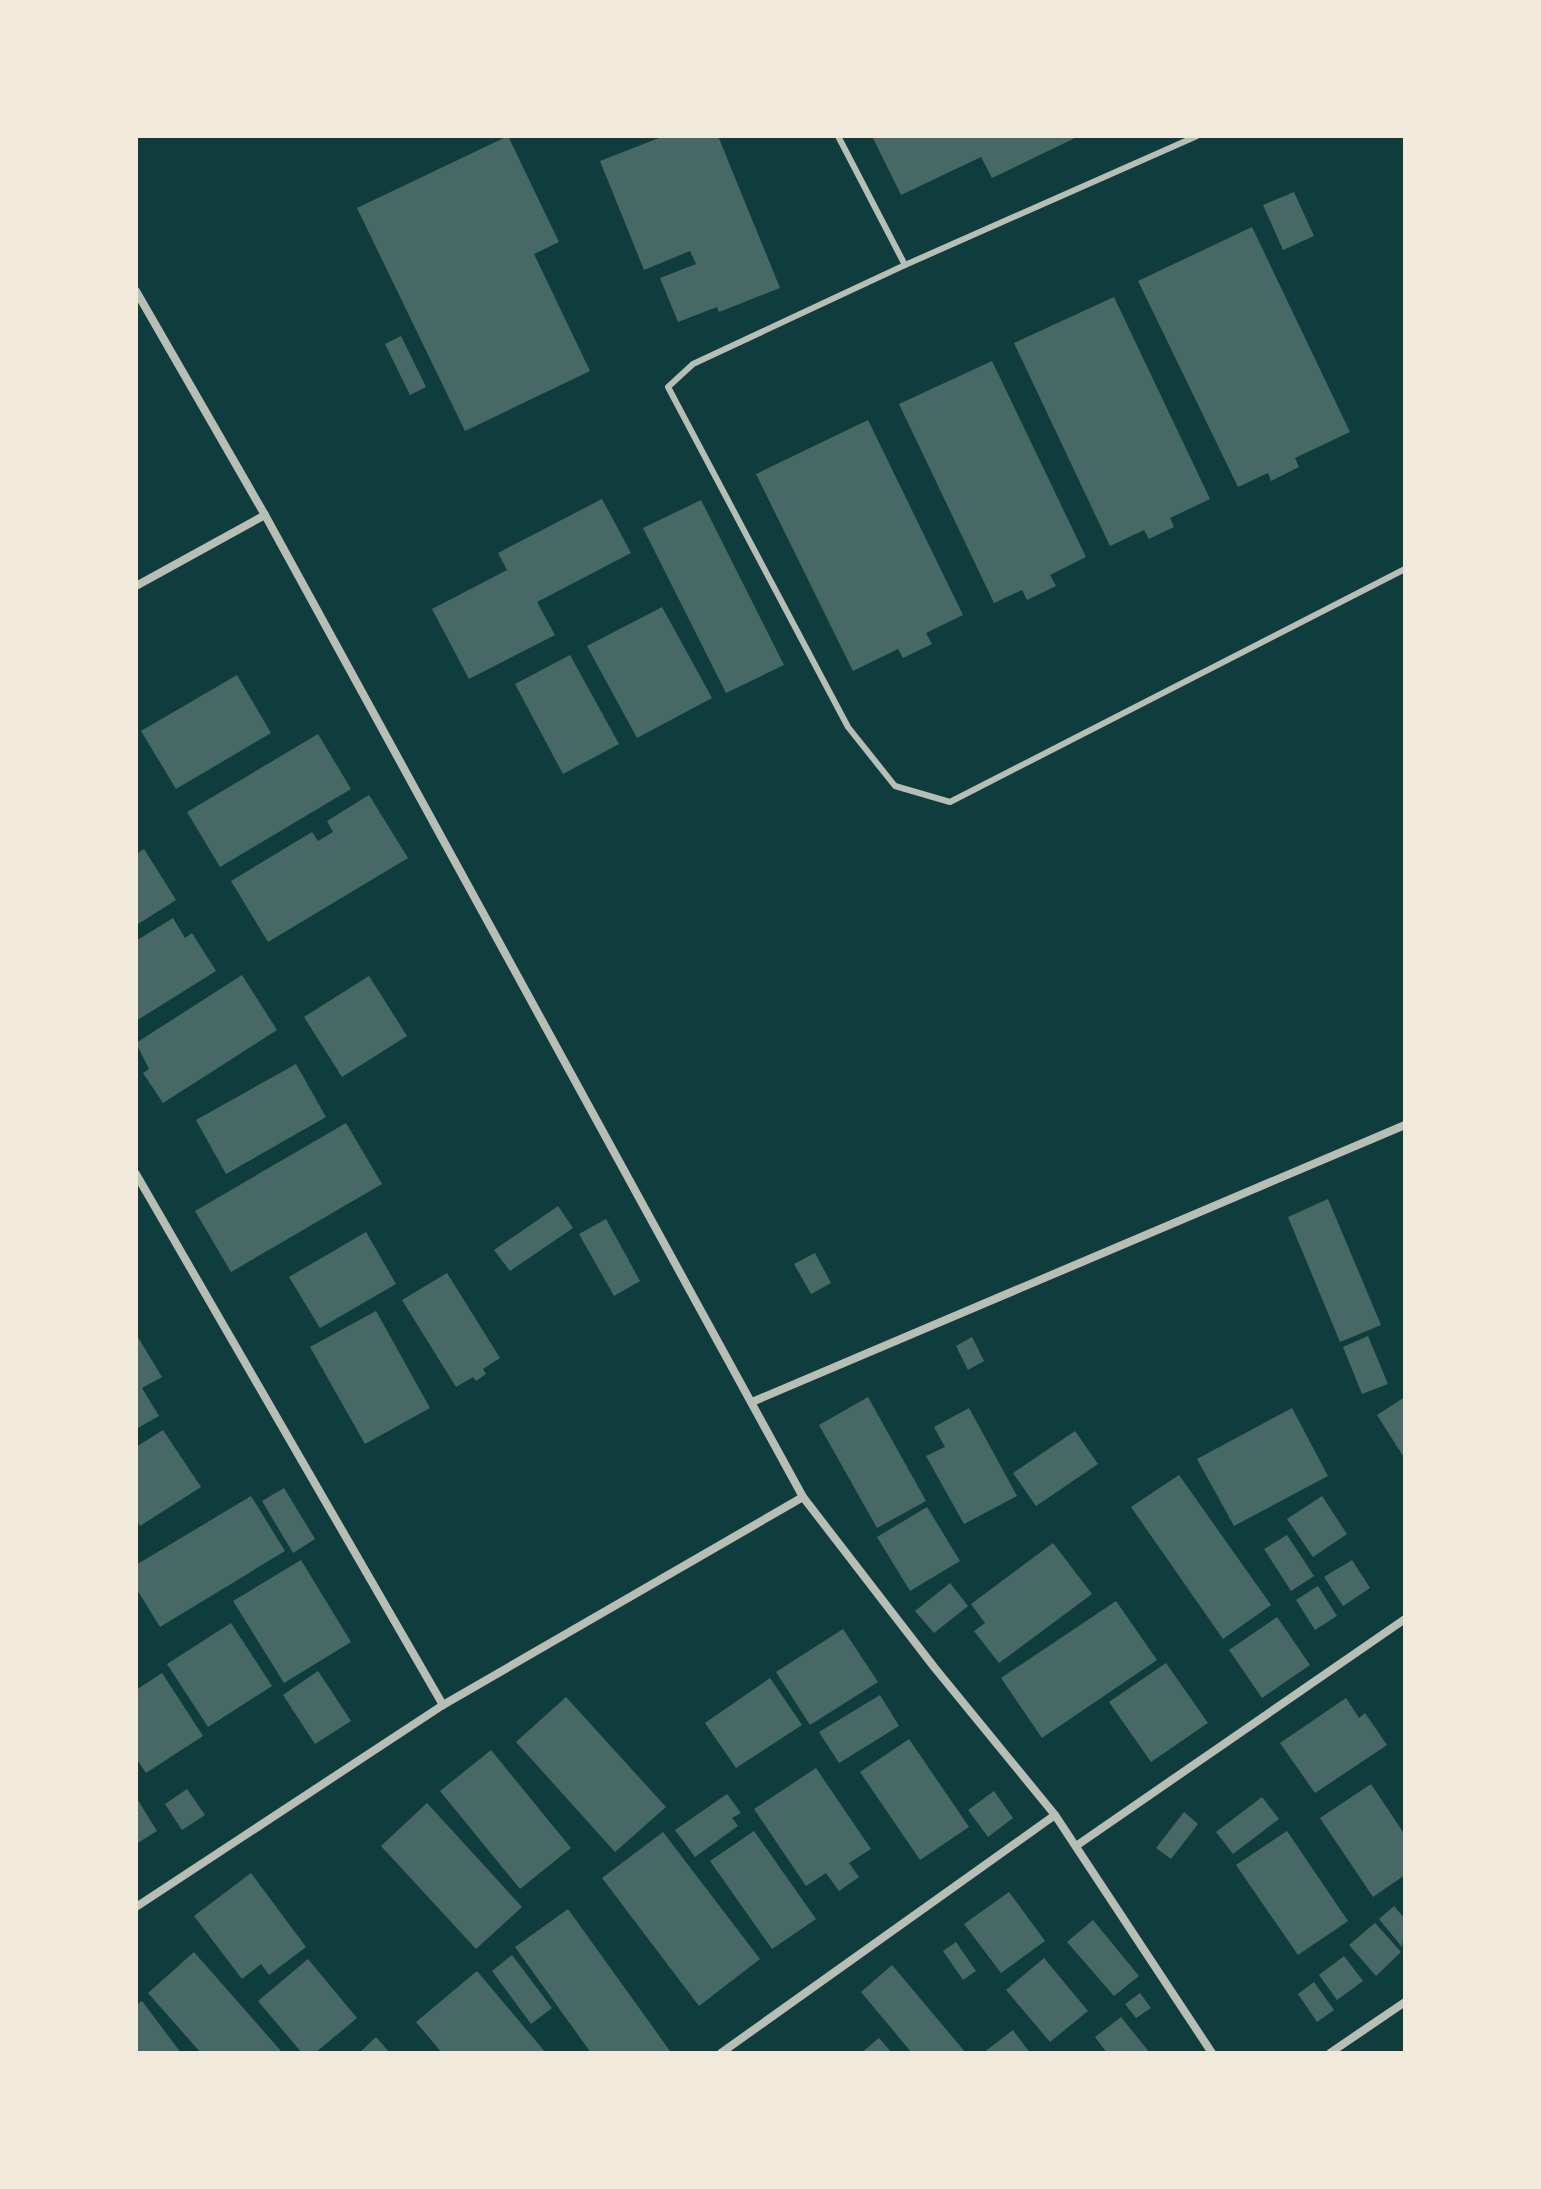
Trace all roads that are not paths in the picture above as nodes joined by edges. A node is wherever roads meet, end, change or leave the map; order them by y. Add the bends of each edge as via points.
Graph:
1 (838, 136) edge
2 (1197, 136) edge
3 (905, 265) junction
4 (136, 291) edge
5 (265, 515) junction
6 (1405, 569) edge
7 (136, 586) edge
8 (1405, 1125) edge
9 (136, 1174) edge
10 (752, 1402) junction
11 (803, 1497) junction
12 (1405, 1619) edge
13 (443, 1705) junction
14 (1055, 1815) junction
15 (1076, 1846) junction
16 (136, 1907) edge
17 (1405, 2002) edge
18 (721, 2053) edge
19 (1212, 2053) edge
20 (1330, 2053) edge

1 - 3 lane
2 - 3 lane
3 - 6 lane via 693,364 668,387 848,727 895,786 950,802
4 - 5 street
5 - 7 street
5 - 10 street
8 - 10 street
9 - 13 street
10 - 11 street
11 - 13 street
11 - 14 street
12 - 15 street
13 - 16 street
14 - 15 street
14 - 18 street
15 - 19 street
17 - 20 street

